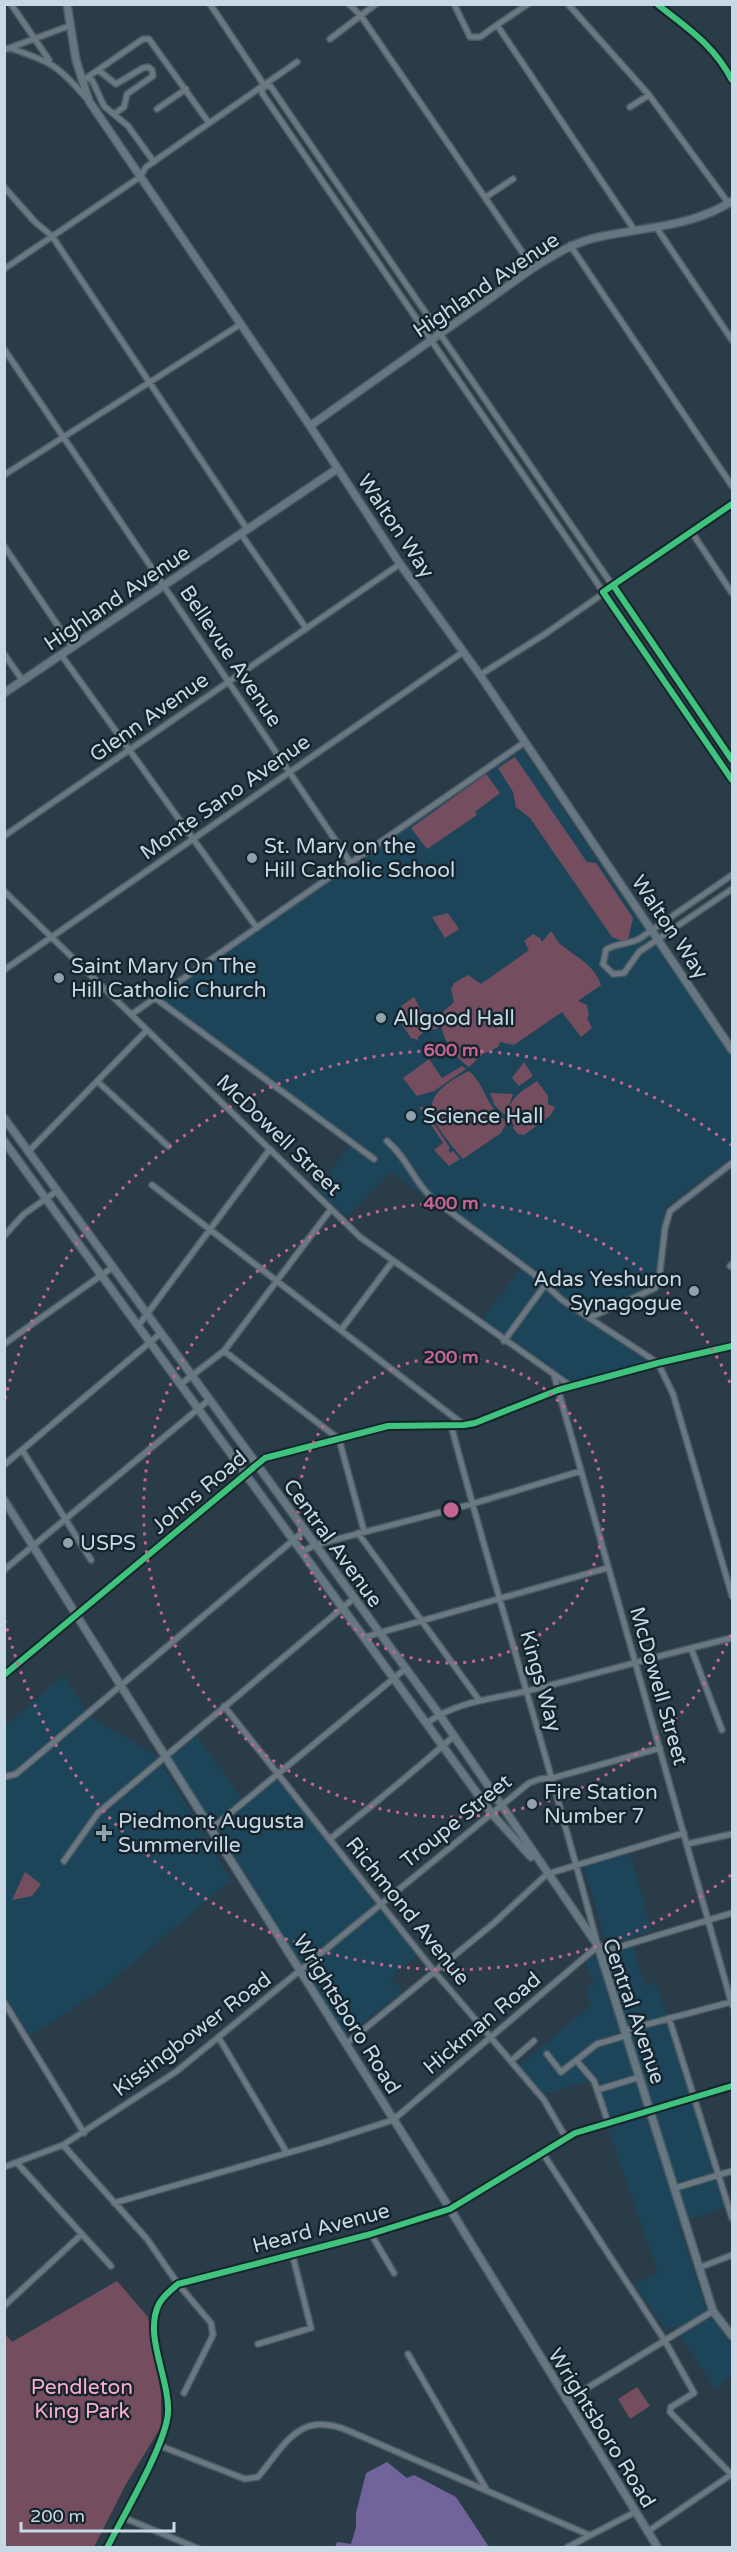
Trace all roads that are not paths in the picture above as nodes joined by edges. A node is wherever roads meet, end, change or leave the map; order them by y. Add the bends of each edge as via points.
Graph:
1 (11, 4) edge
2 (68, 4) edge
3 (210, 4) edge
4 (349, 4) edge
5 (376, 4) edge
6 (454, 4) edge
7 (528, 4) edge
8 (568, 4) edge
9 (669, 4) edge
10 (659, 6) edge
11 (361, 16) junction
12 (497, 25) junction
13 (69, 26) junction
14 (34, 38) junction
15 (330, 39) dead end
16 (7, 49) edge
17 (297, 62) dead end
18 (52, 63) junction
19 (98, 70) junction
20 (84, 79) junction
21 (732, 80) edge
22 (264, 86) junction
23 (186, 89) junction
24 (649, 95) junction
25 (89, 101) junction
26 (630, 107) dead end
27 (157, 109) dead end
28 (114, 114) junction
29 (209, 123) junction
30 (308, 141) junction
31 (299, 147) junction
32 (154, 162) junction
33 (140, 177) junction
34 (513, 179) dead end
35 (4, 187) edge
36 (486, 197) junction
37 (731, 202) edge
38 (656, 227) junction
39 (635, 231) junction
40 (52, 236) junction
41 (375, 239) junction
42 (366, 244) junction
43 (570, 246) junction
44 (532, 268) junction
45 (4, 269) edge
46 (241, 324) junction
47 (442, 335) junction
48 (732, 340) edge
49 (433, 341) junction
50 (4, 350) edge
51 (149, 383) junction
52 (503, 423) junction
53 (310, 426) junction
54 (494, 430) junction
55 (64, 438) junction
56 (337, 469) junction
57 (534, 469) junction
58 (4, 476) edge
59 (524, 476) junction
60 (732, 486) edge
61 (732, 504) edge
62 (571, 523) junction
63 (561, 530) junction
64 (691, 531) junction
65 (244, 532) junction
66 (4, 546) edge
67 (400, 564) junction
68 (163, 585) junction
69 (614, 585) junction
70 (603, 592) junction
71 (732, 593) edge
72 (306, 628) junction
73 (73, 648) junction
74 (463, 652) junction
75 (4, 654) edge
76 (62, 656) junction
77 (480, 675) junction
78 (23, 681) junction
79 (229, 682) junction
80 (686, 691) junction
81 (4, 693) edge
82 (676, 697) junction
83 (525, 742) junction
84 (130, 750) junction
85 (726, 750) junction
86 (716, 756) junction
87 (732, 760) edge
88 (290, 772) junction
89 (732, 780) edge
90 (4, 837) edge
91 (193, 839) junction
92 (350, 862) junction
93 (732, 875) edge
94 (732, 889) edge
95 (4, 891) edge
96 (699, 898) junction
97 (705, 908) junction
98 (257, 928) junction
99 (653, 930) junction
100 (53, 937) junction
101 (659, 940) junction
102 (4, 970) edge
103 (155, 998) junction
104 (132, 1014) junction
105 (147, 1030) junction
106 (732, 1050) edge
107 (98, 1082) junction
108 (4, 1118) edge
109 (4, 1141) edge
110 (387, 1141) dead end
111 (168, 1146) dead end
112 (270, 1149) junction
113 (29, 1151) junction
114 (374, 1159) dead end
115 (732, 1163) edge
116 (152, 1185) dead end
117 (57, 1191) junction
118 (46, 1199) junction
119 (330, 1209) junction
120 (210, 1230) junction
121 (4, 1236) edge
122 (392, 1262) junction
123 (112, 1267) junction
124 (101, 1275) junction
125 (275, 1281) junction
126 (544, 1285) junction
127 (147, 1312) junction
128 (591, 1317) junction
129 (138, 1326) junction
130 (341, 1330) junction
131 (161, 1333) junction
132 (504, 1341) junction
133 (150, 1342) junction
134 (4, 1344) edge
135 (732, 1346) edge
136 (224, 1351) junction
137 (658, 1363) junction
138 (193, 1375) junction
139 (554, 1375) junction
140 (181, 1384) junction
141 (572, 1387) junction
142 (558, 1390) junction
143 (210, 1399) junction
144 (199, 1408) junction
145 (451, 1425) junction
146 (464, 1425) junction
147 (339, 1439) junction
148 (22, 1450) junction
149 (4, 1465) edge
150 (256, 1466) junction
151 (581, 1472) junction
152 (247, 1473) junction
153 (4, 1500) edge
154 (472, 1504) junction
155 (66, 1520) junction
156 (304, 1531) junction
157 (361, 1532) junction
158 (294, 1540) junction
159 (315, 1545) junction
160 (33, 1546) junction
161 (302, 1552) junction
162 (91, 1560) dead end
163 (608, 1568) junction
164 (4, 1570) edge
165 (732, 1596) edge
166 (500, 1598) junction
167 (353, 1599) junction
168 (344, 1607) junction
169 (77, 1616) junction
170 (421, 1620) junction
171 (378, 1633) junction
172 (365, 1637) junction
173 (732, 1638) edge
174 (691, 1648) junction
175 (635, 1661) junction
176 (405, 1669) junction
177 (4, 1675) edge
178 (394, 1677) junction
179 (121, 1686) junction
180 (525, 1691) junction
181 (479, 1700) junction
182 (224, 1706) junction
183 (439, 1714) junction
184 (427, 1723) junction
185 (722, 1730) dead end
186 (454, 1736) junction
187 (444, 1745) junction
188 (660, 1748) junction
189 (165, 1756) junction
190 (277, 1773) junction
191 (4, 1777) edge
192 (553, 1778) junction
193 (502, 1806) junction
194 (492, 1814) junction
195 (211, 1829) junction
196 (684, 1833) junction
197 (732, 1834) edge
198 (330, 1839) junction
199 (687, 1844) junction
200 (64, 1861) dead end
201 (577, 1863) junction
202 (547, 1874) junction
203 (380, 1904) junction
204 (732, 1913) edge
205 (707, 1920) junction
206 (598, 1946) junction
207 (300, 1971) junction
208 (435, 1971) junction
209 (4, 2002) edge
210 (732, 2004) edge
211 (669, 2018) junction
212 (627, 2032) junction
213 (219, 2038) junction
214 (489, 2038) junction
215 (534, 2041) dead end
216 (346, 2044) junction
217 (547, 2054) dead end
218 (576, 2060) junction
219 (511, 2061) junction
220 (640, 2077) junction
221 (732, 2086) edge
222 (597, 2090) junction
223 (694, 2096) junction
224 (649, 2111) junction
225 (393, 2120) junction
226 (608, 2122) junction
227 (84, 2133) junction
228 (566, 2138) junction
229 (63, 2145) junction
230 (542, 2152) junction
231 (287, 2153) junction
232 (18, 2163) junction
233 (4, 2167) edge
234 (732, 2171) edge
235 (719, 2175) junction
236 (675, 2188) junction
237 (114, 2202) junction
238 (450, 2209) junction
239 (732, 2218) edge
240 (82, 2234) junction
241 (371, 2234) junction
242 (292, 2253) junction
243 (732, 2255) edge
244 (111, 2266) dead end
245 (701, 2267) junction
246 (394, 2273) dead end
247 (178, 2284) junction
248 (4, 2306) edge
249 (713, 2311) junction
250 (732, 2336) edge
251 (665, 2341) junction
252 (258, 2344) dead end
253 (408, 2354) dead end
254 (184, 2392) dead end
255 (566, 2401) junction
256 (158, 2445) junction
257 (732, 2475) edge
258 (487, 2490) junction
259 (635, 2512) junction
260 (122, 2517) junction
261 (647, 2532) junction
262 (589, 2535) junction
263 (107, 2547) edge
264 (197, 2547) edge
265 (566, 2547) edge
266 (658, 2547) edge

1 - 14 street
2 - 13 main road, Walton Way
3 - 22 street
4 - 11 street
5 - 11 street
6 - 12 street via 470,37 480,37
7 - 12 street
8 - 24 street
9 - 10 street
10 - 21 street via 711,48
11 - 15 street
11 - 36 street
12 - 39 street
13 - 14 street
13 - 20 main road, Walton Way
14 - 16 street
14 - 18 street
16 - 18 street
17 - 22 street
18 - 25 street
19 - 20 street
19 - 23 street via 143,39 149,39
19 - 28 street via 116,84 143,68 152,70 153,76 127,94 124,107
20 - 25 main road, Walton Way
20 - 28 street via 92,80 104,106
22 - 29 street
22 - 30 street via 271,87
22 - 31 street via 262,93
23 - 27 street
23 - 29 street
24 - 26 street
24 - 37 street
25 - 33 main road, Walton Way
28 - 32 street via 128,126
29 - 32 street
30 - 31 street
30 - 41 street
31 - 42 street
32 - 33 street
33 - 40 street
33 - 46 main road, Walton Way
34 - 36 street
35 - 40 street
36 - 44 street
37 - 38 main road, Highland Avenue via 691,220
38 - 39 main road, Highland Avenue
38 - 48 street
39 - 43 main road, Highland Avenue
40 - 45 street
40 - 51 street
41 - 42 street
41 - 47 street
42 - 49 street
43 - 44 main road, Highland Avenue
43 - 60 street
44 - 47 main road, Highland Avenue
46 - 51 street
46 - 53 main road, Walton Way
47 - 49 main road, Highland Avenue
47 - 52 street
49 - 53 main road, Highland Avenue
49 - 54 street
50 - 55 street, Bellevue Avenue
51 - 55 street
51 - 65 street
52 - 54 street
52 - 57 street
53 - 56 main road, Walton Way
54 - 59 street
55 - 58 street
55 - 68 street, Bellevue Avenue
56 - 65 main road, Highland Avenue
56 - 67 main road, Walton Way
57 - 59 street
57 - 62 street
59 - 63 street
61 - 64 street
62 - 63 street
62 - 69 street
63 - 70 street
64 - 69 street
64 - 71 street
65 - 68 main road, Highland Avenue
65 - 72 street
66 - 73 street
67 - 72 street, Glenn Avenue
67 - 74 main road, Walton Way
68 - 73 main road, Highland Avenue
68 - 79 street, Bellevue Avenue
69 - 70 street
69 - 80 street
70 - 77 street
70 - 82 street
72 - 79 street, Glenn Avenue
73 - 76 main road, Highland Avenue
74 - 77 main road, Walton Way
74 - 88 street, Monte Sano Avenue
75 - 78 street
76 - 78 main road, Highland Avenue
76 - 84 street
77 - 83 main road, Walton Way
78 - 81 main road, Highland Avenue
79 - 84 street, Glenn Avenue
79 - 88 street, Bellevue Avenue
80 - 82 street
80 - 85 street
82 - 86 street
83 - 92 street
83 - 99 main road, Walton Way
84 - 90 street, Glenn Avenue
84 - 91 street
85 - 86 street
85 - 87 street
86 - 89 street
88 - 91 street, Monte Sano Avenue
88 - 92 street, Bellevue Avenue
91 - 98 street
91 - 100 street, Monte Sano Avenue
92 - 98 street
93 - 96 street
94 - 97 street
95 - 100 street, McDowell Street
96 - 97 street
96 - 99 street
97 - 101 street
98 - 103 street
99 - 101 main road, Walton Way
99 - 101 street via 631,943 612,945 606,950 603,964 613,974 624,973 639,952
100 - 102 street, Monte Sano Avenue
100 - 104 street, McDowell Street
101 - 106 main road, Walton Way
103 - 104 street
103 - 114 street
104 - 105 street, McDowell Street
105 - 107 street
105 - 112 street, McDowell Street
107 - 111 street
107 - 113 street
108 - 113 main road, Central Avenue
109 - 118 main road, Central Avenue
110 - 126 street via 403,1155 422,1189
112 - 119 street, McDowell Street
112 - 120 street
113 - 117 main road, Central Avenue
115 - 128 street via 670,1211 655,1288
116 - 120 street
117 - 118 street
117 - 123 main road, Central Avenue
118 - 121 street via 24,1214
118 - 124 main road, Central Avenue
119 - 122 street, McDowell Street
119 - 125 street
120 - 125 street
120 - 127 street
122 - 130 street
122 - 132 street, McDowell Street
123 - 124 street
123 - 127 main road, Central Avenue
124 - 129 main road, Central Avenue
124 - 134 street
125 - 130 street
125 - 136 street
126 - 128 street
126 - 132 street
127 - 129 street
127 - 131 main road, Central Avenue
128 - 137 street
129 - 133 main road, Central Avenue
130 - 146 street
131 - 133 street
131 - 138 main road, Central Avenue
132 - 139 street, McDowell Street
133 - 140 main road, Central Avenue
133 - 148 street
135 - 137 street, Johns Road
136 - 138 street
136 - 147 street
137 - 141 street, Johns Road
137 - 165 street via 673,1394
138 - 140 street
138 - 143 main road, Central Avenue
139 - 141 street, McDowell Street
139 - 142 street, McDowell Street
140 - 144 main road, Central Avenue
141 - 142 street, Johns Road
142 - 146 street, Johns Road
142 - 151 street, McDowell Street
143 - 144 street
143 - 150 main road, Central Avenue
144 - 152 main road, Central Avenue
144 - 155 street
145 - 146 street, Johns Road
145 - 147 street, Johns Road via 388,1426
145 - 154 street, Kings Way
147 - 150 street, Johns Road via 277,1453
147 - 157 street
148 - 149 street
148 - 155 street
150 - 152 street, Johns Road
150 - 156 main road, Central Avenue
151 - 154 street
151 - 163 street, McDowell Street
152 - 158 main road, Central Avenue
152 - 169 street, Johns Road
153 - 160 main road, Wrightsboro Road
154 - 157 street
154 - 166 street, Kings Way
155 - 160 street
155 - 162 street
156 - 158 street
156 - 159 main road, Central Avenue
157 - 159 street
157 - 170 street
158 - 161 main road, Central Avenue
158 - 179 street
159 - 161 street
159 - 167 main road, Central Avenue
160 - 164 street
160 - 169 main road, Wrightsboro Road
161 - 168 main road, Central Avenue
163 - 166 street
163 - 175 street, McDowell Street
166 - 170 street
166 - 180 street, Kings Way
167 - 168 street
167 - 171 main road, Central Avenue
168 - 172 main road, Central Avenue
168 - 182 street
169 - 177 street, Johns Road
169 - 179 main road, Wrightsboro Road
170 - 171 street
170 - 181 street
171 - 172 street
171 - 176 main road, Central Avenue
172 - 178 main road, Central Avenue
173 - 174 street
174 - 175 street
174 - 185 street
175 - 180 street
175 - 188 street, McDowell Street
176 - 178 street
176 - 183 main road, Central Avenue
178 - 184 main road, Central Avenue
178 - 190 street
179 - 189 main road, Wrightsboro Road
179 - 191 street via 16,1774
180 - 181 street
180 - 192 street, Kings Way
181 - 183 street
182 - 189 street
182 - 190 street, Richmond Avenue
183 - 184 street
183 - 186 main road, Central Avenue
184 - 187 main road, Central Avenue
186 - 187 street
186 - 193 main road, Central Avenue
187 - 194 main road, Central Avenue
187 - 198 street
188 - 192 street, Troupe Street
188 - 196 street, McDowell Street
189 - 195 main road, Wrightsboro Road
189 - 200 street via 94,1816
190 - 195 street
190 - 198 street, Richmond Avenue
192 - 193 street, Troupe Street via 529,1783
192 - 201 street, Kings Way
193 - 194 street, Troupe Street
193 - 202 main road, Central Avenue
194 - 202 main road, Central Avenue
194 - 203 street, Troupe Street
195 - 207 main road, Wrightsboro Road
196 - 199 street, McDowell Street
196 - 201 street
197 - 199 street
198 - 203 street, Richmond Avenue
199 - 205 street, McDowell Street
201 - 202 street
201 - 206 street, Kings Way
202 - 206 main road, Central Avenue
202 - 208 street
203 - 207 street, Troupe Street
203 - 208 street, Richmond Avenue
204 - 205 street
205 - 206 street via 609,1950
205 - 210 street, McDowell Street
206 - 212 main road, Central Avenue
206 - 214 street, Hickman Road
207 - 213 street, Kissingbower Road
207 - 216 main road, Wrightsboro Road
208 - 214 street, Richmond Avenue
208 - 216 street
209 - 227 street
210 - 211 street
211 - 212 street
211 - 223 street
212 - 218 street via 597,2044
212 - 220 main road, Central Avenue
213 - 227 street, Kissingbower Road
213 - 231 street
214 - 219 street, Richmond Avenue
214 - 225 street, Hickman Road
215 - 219 street
216 - 225 main road, Wrightsboro Road
217 - 218 street via 561,2072
218 - 222 street
219 - 228 street, Richmond Avenue via 544,2100
220 - 222 street
220 - 224 main road, Central Avenue
221 - 223 street, Heard Avenue
222 - 226 street
223 - 224 street, Heard Avenue
223 - 235 street
224 - 226 street, Heard Avenue
224 - 236 main road, Central Avenue
225 - 231 street, Hickman Road
225 - 238 main road, Wrightsboro Road
226 - 228 street, Heard Avenue
227 - 229 street, Kissingbower Road
228 - 230 street, Heard Avenue
229 - 232 street, Kissingbower Road
229 - 237 street
230 - 238 street, Heard Avenue
230 - 251 street
231 - 237 street, Hickman Road
232 - 233 street, Kissingbower Road
232 - 240 street
234 - 235 street
235 - 236 street
235 - 239 street
236 - 245 main road, Central Avenue
237 - 247 street via 147,2239
238 - 241 street, Heard Avenue
238 - 255 main road, Wrightsboro Road
240 - 244 street
240 - 248 street
241 - 242 street, Heard Avenue
241 - 246 street
242 - 247 street, Heard Avenue
242 - 252 street via 311,2328
243 - 245 street
245 - 249 main road, Central Avenue
247 - 254 street via 213,2329
247 - 256 street via 159,2304 153,2325 168,2414
249 - 250 main road, Central Avenue
249 - 251 street
251 - 255 street
251 - 257 street via 694,2393 670,2407 670,2412
253 - 258 street
255 - 259 main road, Wrightsboro Road
256 - 258 street via 253,2480 294,2434 309,2425 324,2423
256 - 260 street
257 - 261 street
258 - 262 street
259 - 261 main road, Wrightsboro Road
259 - 262 street
260 - 263 street
260 - 264 street
261 - 266 main road, Wrightsboro Road
262 - 265 street

